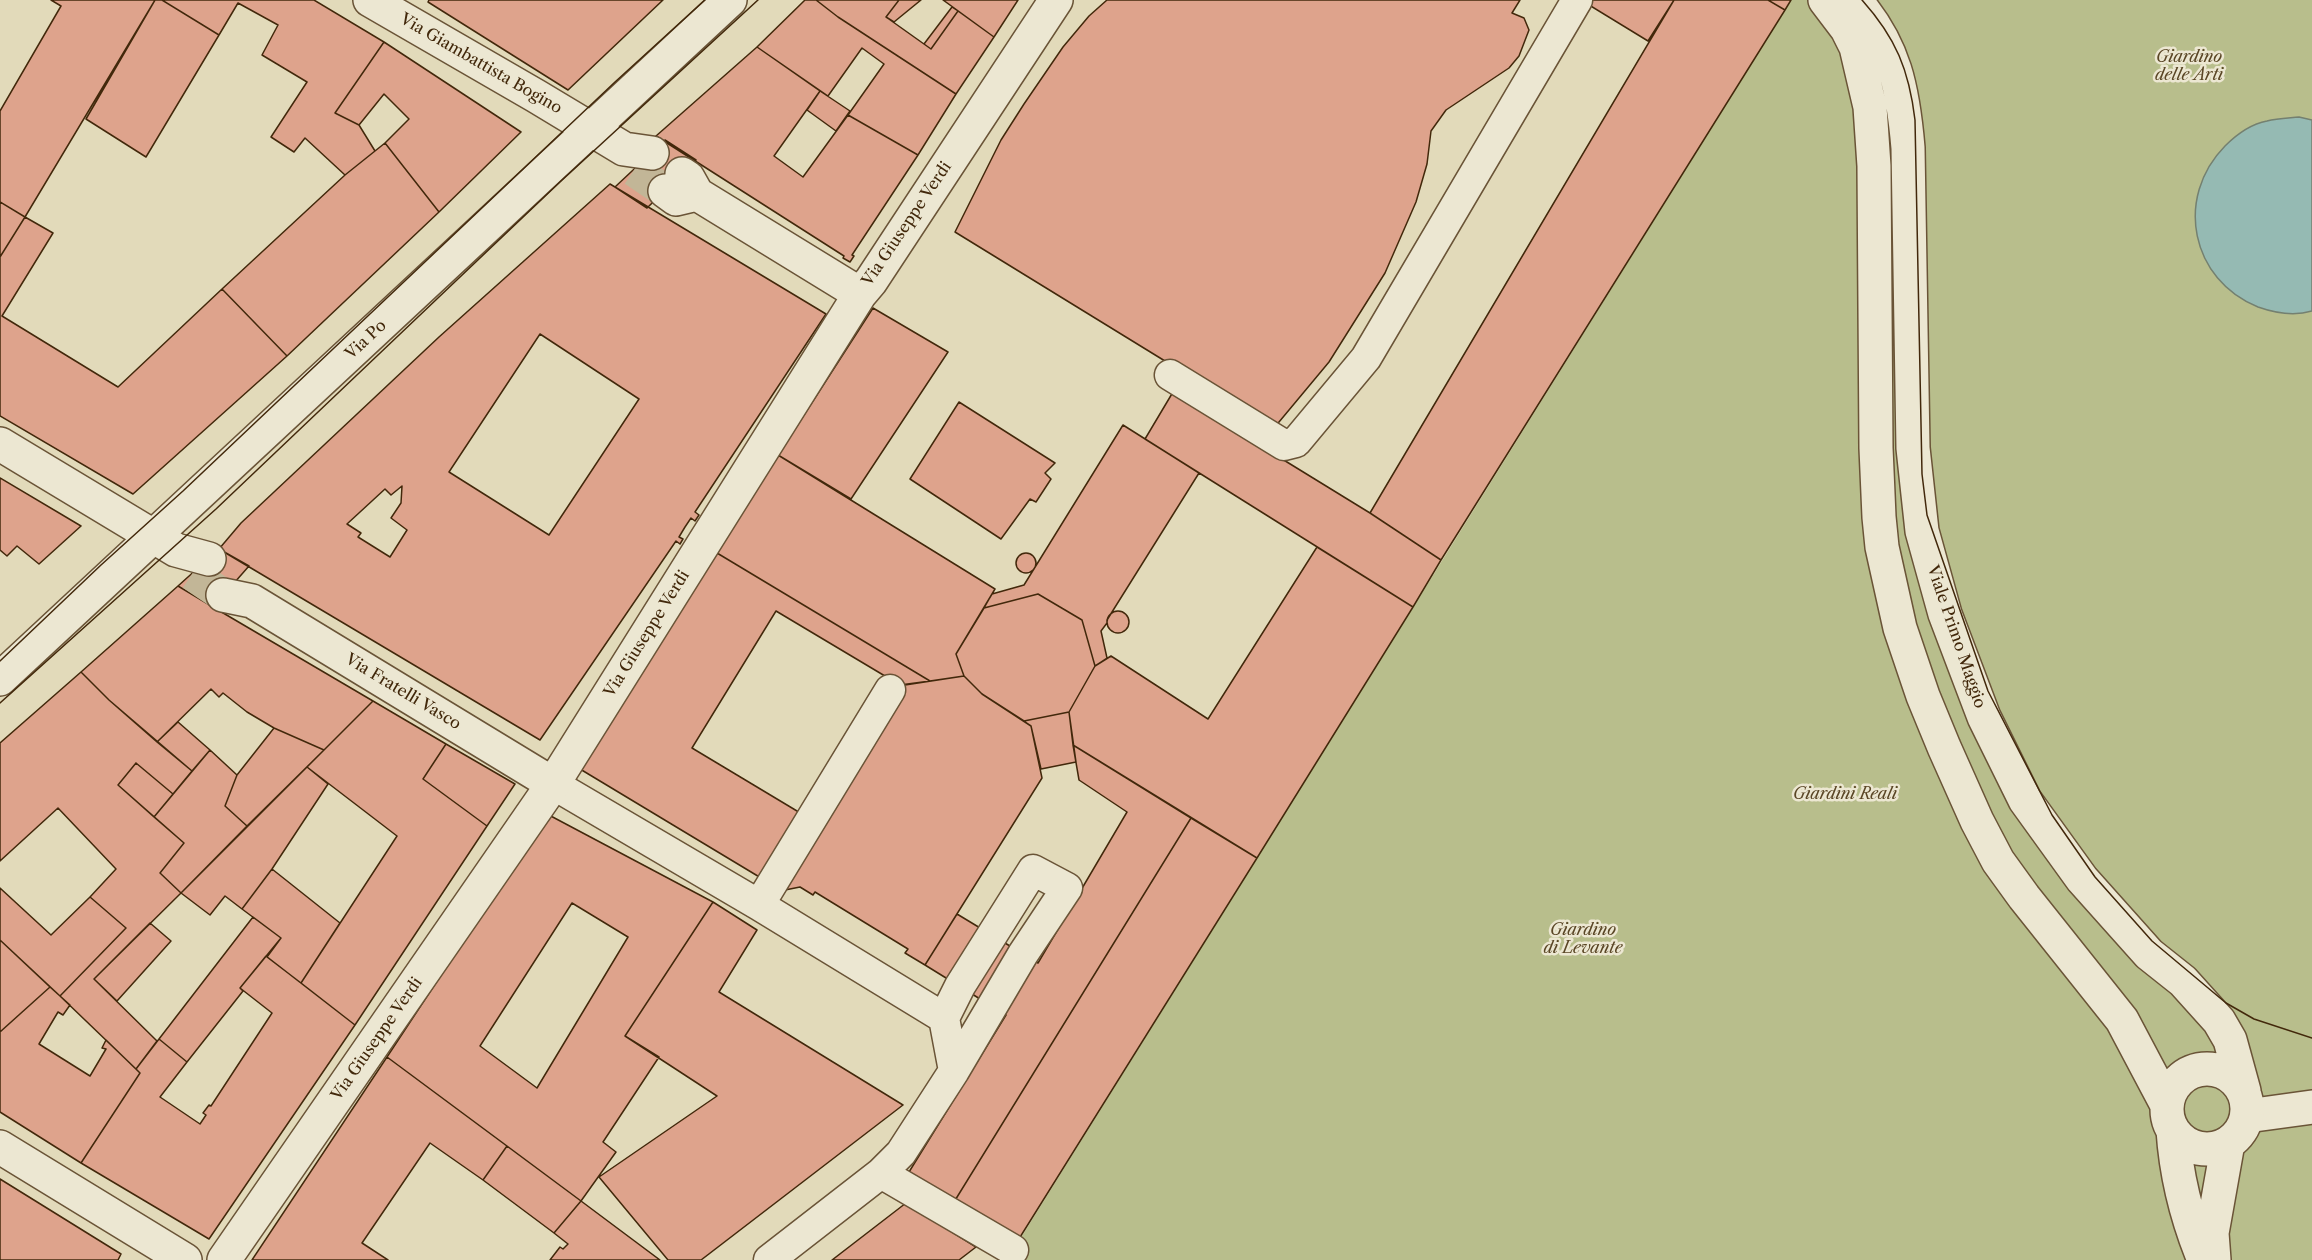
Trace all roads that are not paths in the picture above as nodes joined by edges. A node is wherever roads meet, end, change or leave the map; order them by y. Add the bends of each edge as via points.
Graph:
1 (370, 0) edge
2 (730, 0) edge
3 (1056, 0) edge
4 (1577, 0) edge
5 (1825, 0) edge
6 (1855, 0) edge
7 (591, 130) junction
8 (637, 157) tunnel mouth
9 (681, 187) tunnel mouth
10 (860, 294) junction
11 (1170, 375) dead end
12 (0, 444) edge
13 (183, 555) junction
14 (238, 592) tunnel mouth
15 (0, 679) edge
16 (890, 690) dead end
17 (553, 784) junction
18 (759, 905) junction
19 (944, 1018) junction
20 (954, 1071) junction
21 (2245, 1104) junction
22 (2312, 1107) edge
23 (2170, 1117) junction
24 (2228, 1143) junction
25 (0, 1147) edge
26 (882, 1173) junction
27 (1013, 1250) dead end
28 (185, 1260) edge
29 (224, 1260) edge
30 (769, 1260) edge
31 (2204, 1260) edge
32 (2214, 1260) edge

1 - 7 street, Via Giambattista Bogino
2 - 7 street, Via Po
3 - 10 street, Via Giuseppe Verdi
4 - 11 street via 1366,358 1296,442 1284,445
5 - 23 street via 1856,47 1870,107 1879,518 1900,628 1944,747 1998,861 2122,1020
6 - 21 street, Viale Primo Maggio via 1883,40 1905,108 1916,488 1922,531 1945,614 1984,717 2025,800 2082,879 2149,954 2183,981 2219,1021 2230,1040
7 - 8 street, Via Giambattista Bogino
7 - 13 street, Via Po
9 - 10 street
10 - 17 street, Via Giuseppe Verdi
12 - 13 street
13 - 15 street, Via Po
14 - 17 street, Via Fratelli Vasco
16 - 18 street
17 - 18 street
17 - 29 street, Via Giuseppe Verdi
18 - 19 street
19 - 20 street
19 - 20 street via 1033,870 1067,888
20 - 26 street via 901,1153
21 - 22 street
21 - 23 street via 2236,1081 2226,1073 2200,1069 2188,1074 2171,1092
21 - 24 street via 2240,1132
23 - 24 street via 2181,1140 2192,1146 2217,1148
23 - 31 street via 2188,1220
24 - 32 street via 2212,1233
25 - 28 street
26 - 27 street
26 - 30 street

